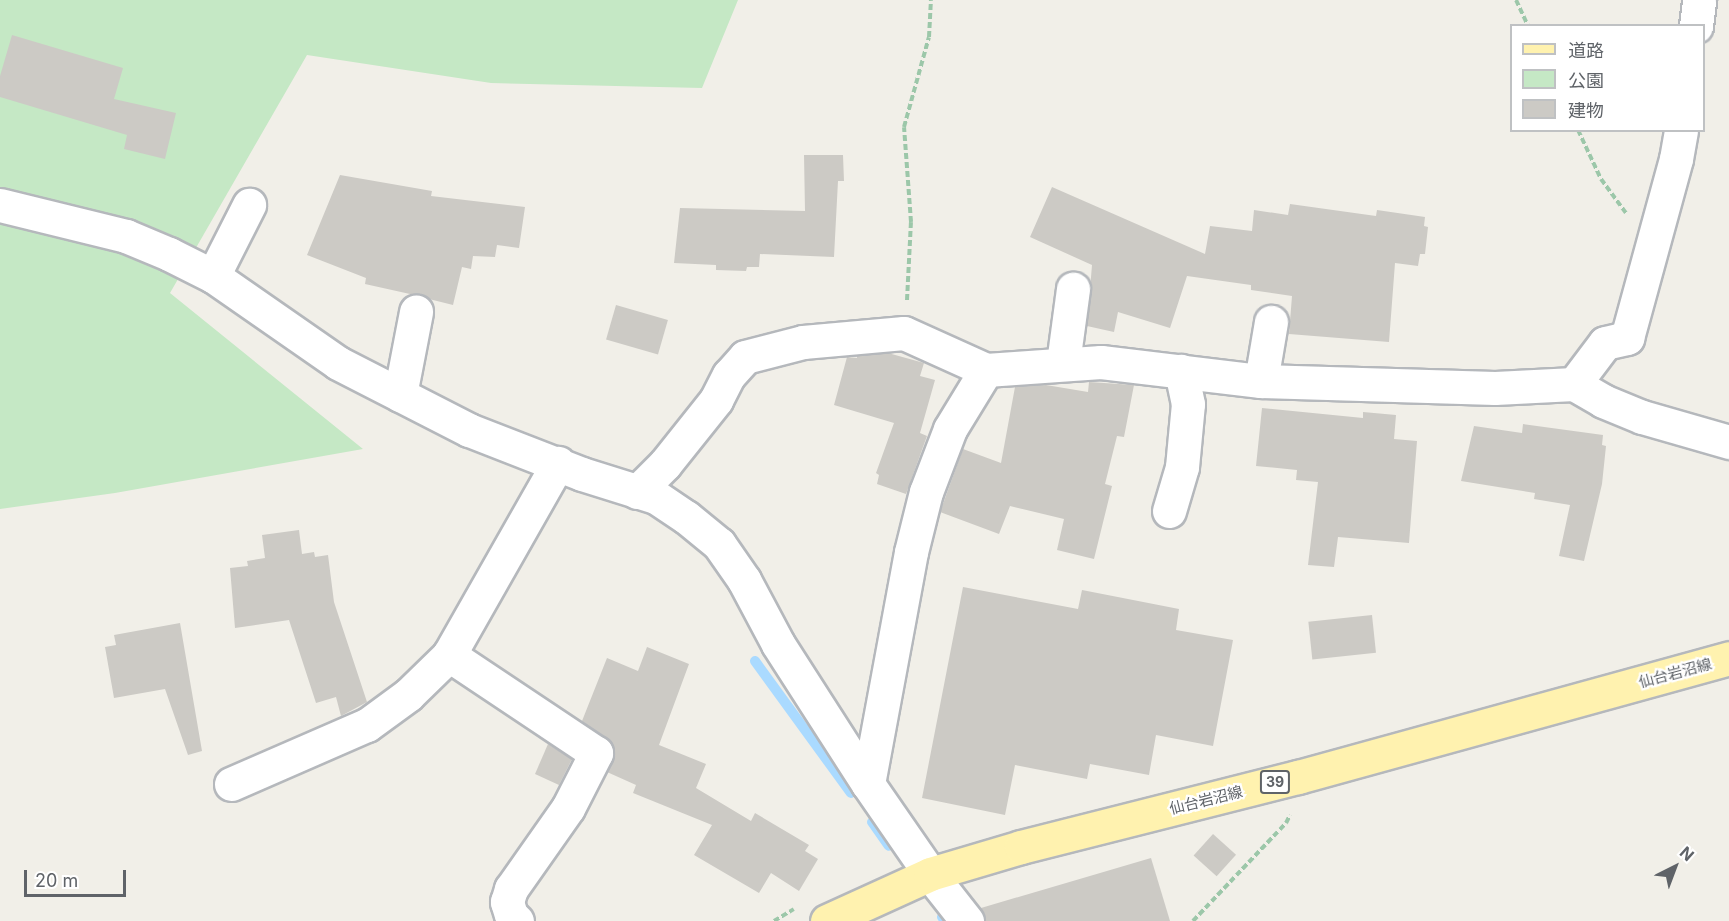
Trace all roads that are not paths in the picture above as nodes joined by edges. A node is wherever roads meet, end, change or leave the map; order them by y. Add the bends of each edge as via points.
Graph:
1 (1699, 0) edge
2 (1696, 24) edge
3 (1681, 132) edge
4 (0, 205) edge
5 (249, 205) dead end
6 (213, 276) junction
7 (1072, 289) dead end
8 (416, 312) dead end
9 (1271, 322) dead end
10 (1062, 363) junction
11 (986, 370) junction
12 (1181, 371) junction
13 (1261, 381) junction
14 (1574, 384) junction
15 (400, 395) junction
16 (1729, 442) edge
17 (558, 463) junction
18 (637, 492) junction
19 (1169, 511) dead end
20 (449, 655) junction
21 (1729, 658) edge
22 (231, 784) dead end
23 (868, 784) junction
24 (930, 874) junction
25 (517, 921) edge
26 (827, 921) edge
27 (967, 921) edge

1 - 2 street
3 - 14 street via 1627,338 1605,343
4 - 6 street via 126,236
5 - 6 street
6 - 15 street via 338,363
7 - 10 street
8 - 15 street
9 - 13 street
10 - 11 street
10 - 12 street via 1101,362
11 - 18 street via 904,333 803,342 745,357 665,464
11 - 23 street via 951,429 926,492 911,552
12 - 13 street
12 - 19 street via 1188,404 1182,467
13 - 14 street via 1495,388
14 - 16 street via 1603,402 1642,417
15 - 17 street via 469,430
17 - 18 street
17 - 20 street
18 - 23 street via 676,510 719,544
20 - 22 street via 408,695 367,725
20 - 25 street via 596,753 568,808 511,889 507,902
21 - 24 main road, 仙台岩沼線 / 39
23 - 24 street
24 - 26 main road, 仙台岩沼線 / 39
24 - 27 street

